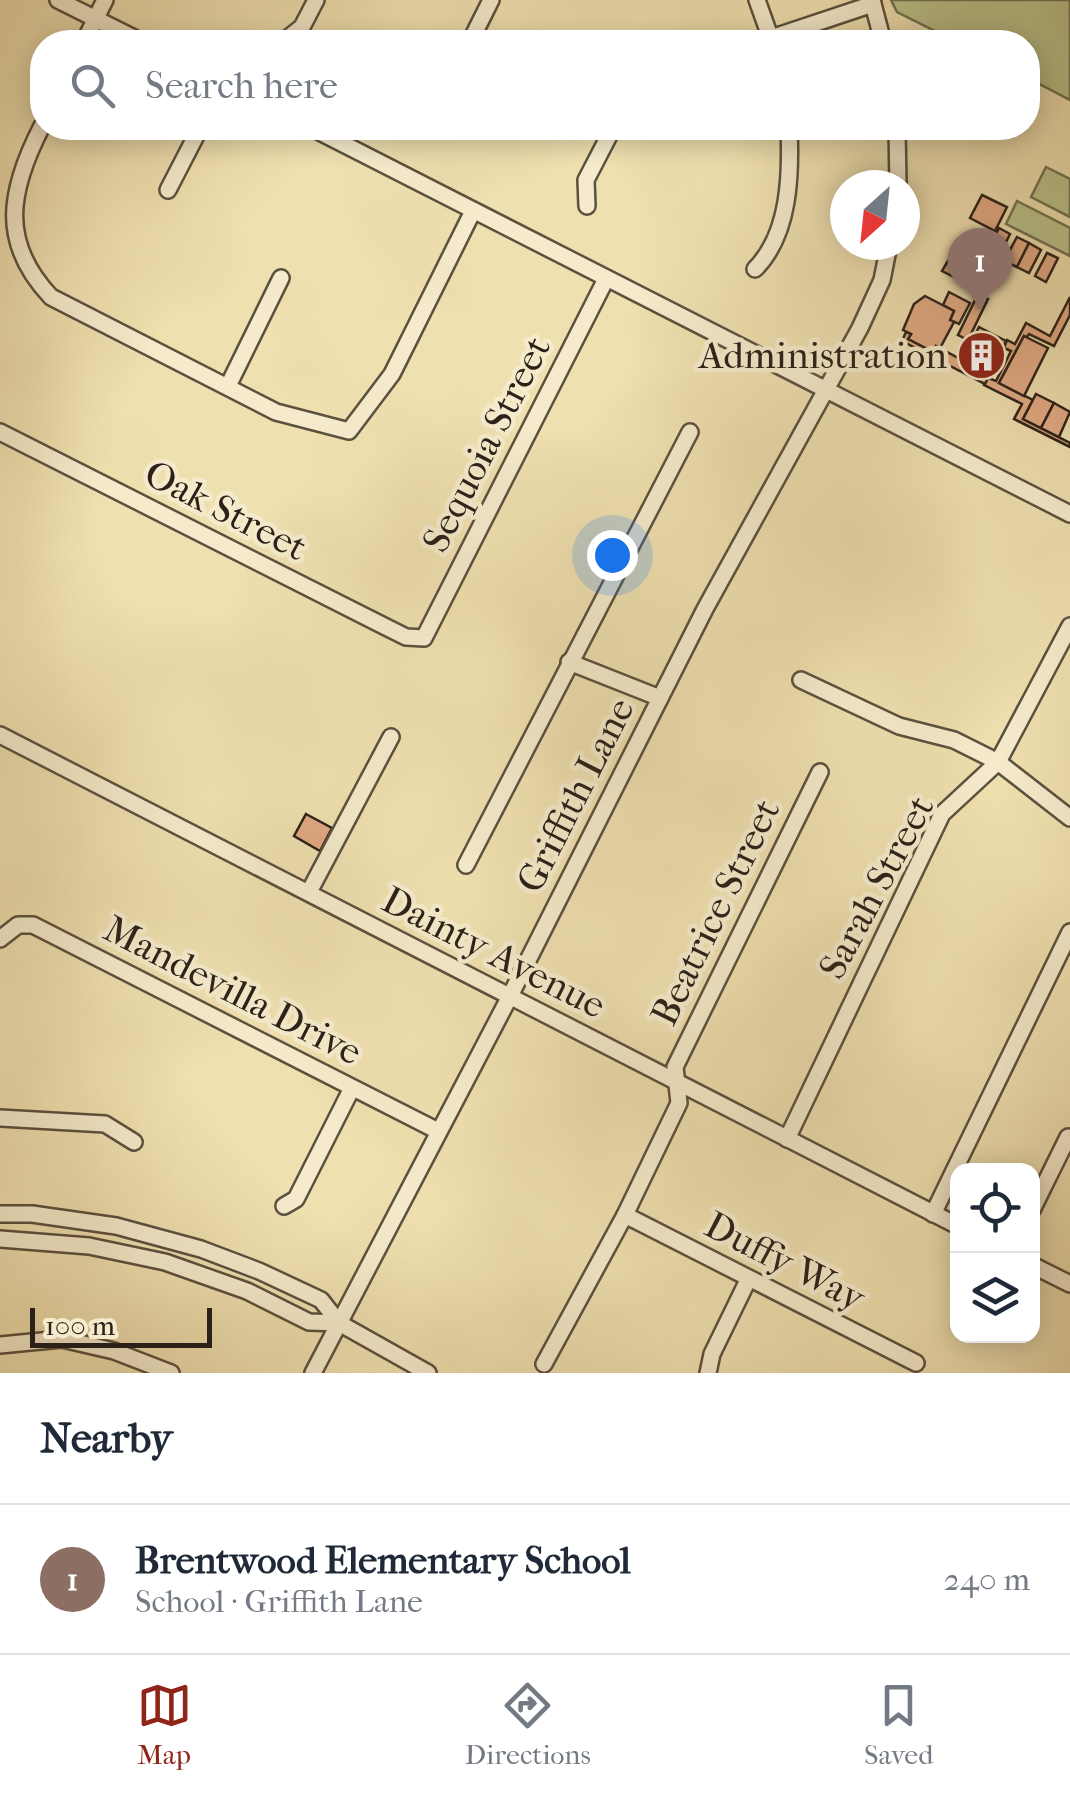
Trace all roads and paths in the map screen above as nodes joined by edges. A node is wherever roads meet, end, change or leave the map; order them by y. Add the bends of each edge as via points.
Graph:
1 (58, 0) edge
2 (105, 0) edge
3 (316, 0) edge
4 (491, 0) edge
5 (756, 0) edge
6 (872, 2) edge
7 (95, 19) junction
8 (90, 30) edge
9 (117, 30) edge
10 (299, 30) edge
11 (476, 30) edge
12 (765, 30) edge
13 (797, 30) edge
14 (880, 30) edge
15 (36, 140) edge
16 (194, 140) edge
17 (335, 140) edge
18 (607, 140) edge
19 (789, 140) edge
20 (897, 140) edge
21 (898, 170) edge
22 (168, 190) dead end
23 (586, 206) dead end
24 (474, 211) junction
25 (2, 230) edge
26 (885, 260) edge
27 (755, 268) dead end
28 (281, 278) dead end
29 (606, 279) junction
30 (228, 386) junction
31 (827, 390) junction
32 (0, 432) edge
33 (690, 432) dead end
34 (1070, 514) edge
35 (1070, 626) edge
36 (424, 638) joint
37 (1063, 656) edge
38 (569, 662) junction
39 (802, 680) dead end
40 (660, 698) junction
41 (0, 735) edge
42 (391, 737) dead end
43 (998, 762) junction
44 (820, 772) dead end
45 (1070, 818) edge
46 (466, 865) dead end
47 (309, 892) junction
48 (1070, 932) edge
49 (0, 939) edge
50 (509, 998) junction
51 (677, 1083) junction
52 (352, 1088) junction
53 (0, 1118) edge
54 (438, 1132) junction
55 (1068, 1137) edge
56 (787, 1139) junction
57 (134, 1142) dead end
58 (1040, 1194) edge
59 (284, 1206) dead end
60 (0, 1214) edge
61 (933, 1214) junction
62 (624, 1215) junction
63 (950, 1222) edge
64 (0, 1239) edge
65 (1040, 1268) edge
66 (748, 1280) junction
67 (1070, 1284) edge
68 (338, 1323) junction
69 (0, 1345) edge
70 (544, 1364) dead end
71 (916, 1364) dead end
72 (171, 1373) edge
73 (313, 1373) edge
74 (428, 1373) edge
75 (708, 1373) edge

1 - 7 street
2 - 7 street
3 - 10 street
4 - 11 street
5 - 12 street
6 - 13 street
6 - 14 street
7 - 8 street
7 - 9 street
15 - 25 street via 5,207
16 - 22 street
17 - 24 street
18 - 23 street via 586,180
19 - 27 street via 783,216 768,255
20 - 21 street
24 - 29 street
24 - 30 street via 392,374 349,431 276,412
25 - 30 street via 18,266 51,297
26 - 31 street, Griffith Lane via 882,280
28 - 30 street
29 - 31 street
29 - 36 street, Sequoia Street
31 - 34 street
31 - 40 street, Griffith Lane
32 - 36 street, Oak Street via 406,638
33 - 38 street
35 - 37 street, Sarah Street
37 - 43 street, Sarah Street
38 - 40 street
38 - 46 street
39 - 43 street via 898,726 954,740
40 - 50 street, Griffith Lane
41 - 47 street, Dainty Avenue
42 - 47 street
43 - 45 street
43 - 56 street, Sarah Street via 942,814
44 - 51 street, Beatrice Street via 675,1068
47 - 50 street, Dainty Avenue
48 - 61 street
49 - 52 street, Mandevilla Drive via 18,925 33,925
50 - 51 street, Dainty Avenue
50 - 54 street, Griffith Lane
51 - 56 street, Dainty Avenue
51 - 62 street, Beatrice Street via 679,1103
52 - 54 street, Mandevilla Drive
52 - 59 street via 296,1199
53 - 57 street via 105,1124
54 - 68 street, Griffith Lane
55 - 58 street
56 - 61 street, Dainty Avenue
60 - 68 street via 116,1226 201,1250 321,1300
61 - 63 street, Dainty Avenue
62 - 66 street, Duffy Way
62 - 70 street, Beatrice Street
64 - 68 street via 88,1246 165,1262 309,1322
65 - 67 street
66 - 71 street, Duffy Way
66 - 75 street
68 - 73 street, Griffith Lane
68 - 74 street
69 - 72 street via 62,1339

